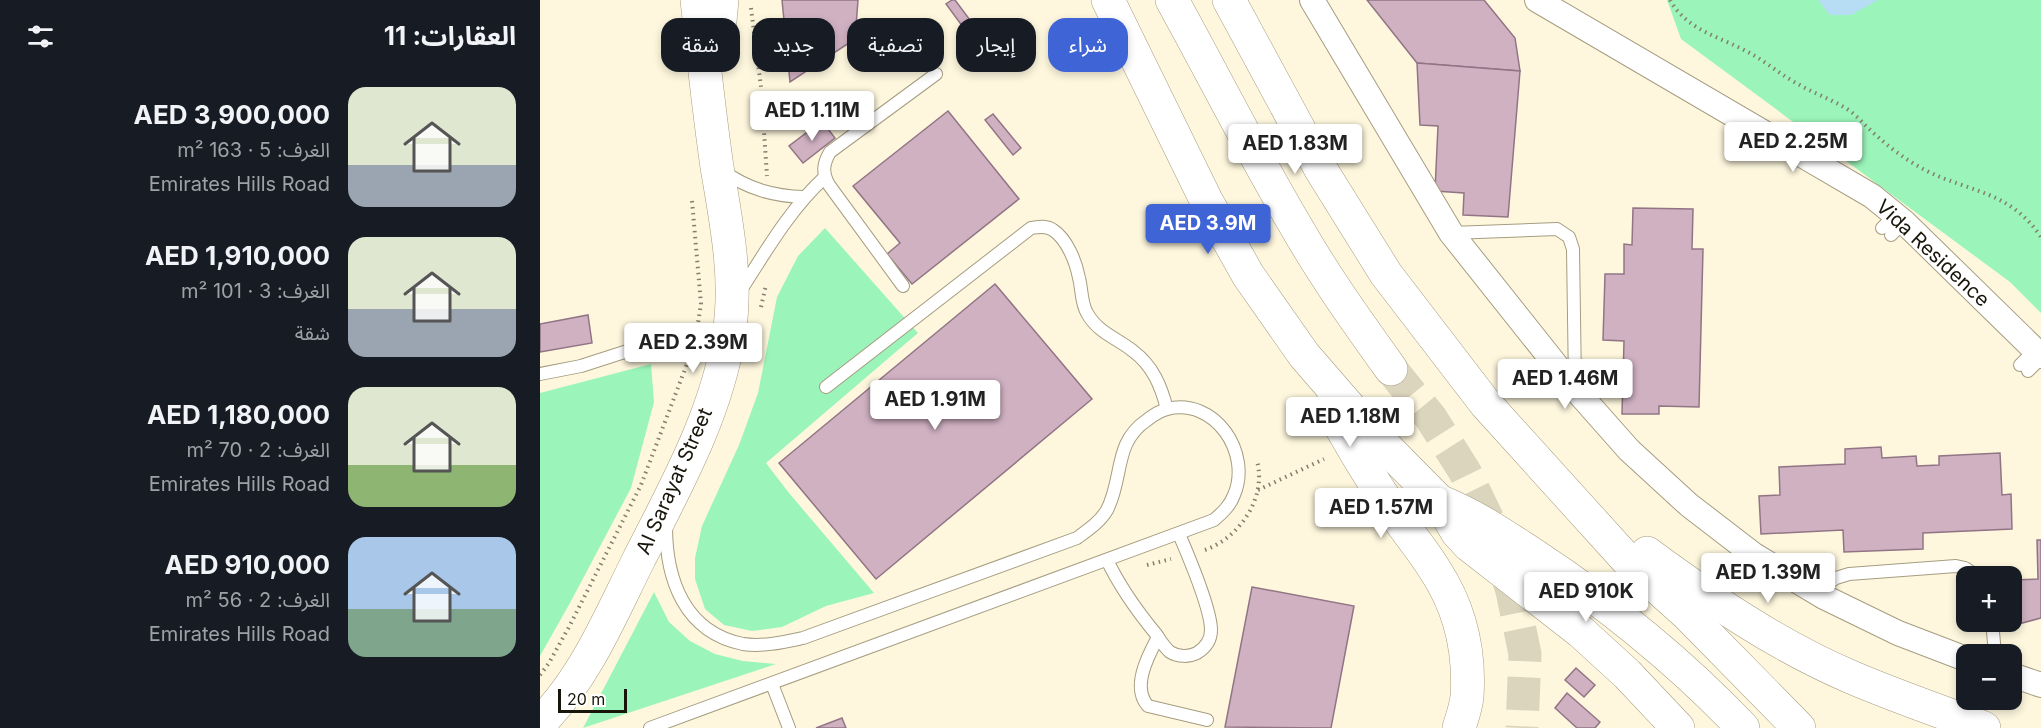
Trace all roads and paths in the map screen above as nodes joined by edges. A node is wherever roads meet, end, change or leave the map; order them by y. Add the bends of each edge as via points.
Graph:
1 (697, 0) edge
2 (722, 0) edge
3 (750, 0) edge
4 (1108, 0) edge
5 (1172, 0) edge
6 (1229, 0) edge
7 (1312, 0) edge
8 (1537, 0) edge
9 (1670, 0) edge
10 (936, 74) dead end
11 (715, 152) junction
12 (825, 177) junction
13 (767, 193) junction
14 (804, 197) junction
15 (1451, 233) junction
16 (2041, 237) edge
17 (767, 283) dead end
18 (903, 286) dead end
19 (741, 317) junction
20 (1304, 355) junction
21 (2033, 360) edge
22 (1391, 369) tunnel mouth
23 (540, 374) edge
24 (826, 387) dead end
25 (1575, 389) junction
26 (1167, 409) junction
27 (1256, 459) dead end
28 (1324, 459) dead end
29 (1553, 478) junction
30 (1258, 490) junction
31 (1439, 501) junction
32 (667, 504) junction
33 (1179, 534) junction
34 (1188, 555) junction
35 (1107, 560) junction
36 (1956, 566) edge
37 (1113, 573) junction
38 (1815, 592) junction
39 (1158, 637) junction
40 (1956, 655) edge
41 (2022, 678) edge
42 (772, 684) junction
43 (2041, 685) edge
44 (1208, 720) dead end
45 (540, 723) edge
46 (1796, 726) edge
47 (650, 728) edge
48 (789, 728) edge
49 (1459, 728) edge
50 (1678, 728) edge
51 (1743, 728) edge
52 (1984, 728) edge

1 - 11 main road, Al Sarayat Street
2 - 11 main road via 715,68
3 - 13 path via 763,110
4 - 20 main road via 1206,200 1248,275
5 - 22 main road via 1298,230
6 - 29 main road via 1320,168 1386,274 1485,403
7 - 15 street
8 - 21 street, Vida Residence via 1860,188
9 - 16 path via 1697,28 1746,51 1795,83 1847,109 1908,160 2002,199
10 - 12 lane via 830,152 823,168
11 - 13 lane via 749,187
11 - 19 main road, Al Sarayat Street
12 - 14 lane
12 - 18 lane
13 - 14 lane
14 - 19 lane via 772,240
15 - 25 street
15 - 25 lane via 1557,229 1569,237 1573,249
17 - 19 path
19 - 23 lane via 683,339
19 - 32 main road, Al Sarayat Street via 691,454
20 - 31 main road via 1369,430
20 - 49 main road via 1352,447 1452,599 1463,632 1467,666 1467,699
24 - 26 lane via 1031,228 1041,226 1052,229 1068,250 1080,279 1086,313 1097,327 1149,366
25 - 38 street via 1629,450 1689,505 1754,555
26 - 32 lane via 1136,428 1126,441 1106,512 1077,538 803,638 772,644 743,644 714,633 692,616 676,590 668,563
26 - 33 lane via 1204,412 1217,422 1235,449 1239,464 1239,480 1226,509 1214,520
27 - 30 path
28 - 30 path
29 - 46 main road via 1629,562 1695,622
29 - 52 main road via 1646,553 1745,620 1850,677
30 - 34 path via 1240,525 1226,538
31 - 50 main road via 1469,545 1581,632
31 - 51 main road via 1490,525 1564,575 1676,664
32 - 45 main road, Al Sarayat Street via 590,656 557,707
33 - 34 lane
33 - 35 lane
34 - 37 path
34 - 39 lane via 1210,621 1208,642 1202,650 1182,656 1172,653
35 - 37 lane
35 - 42 lane
36 - 38 lane via 1849,574
37 - 39 lane
38 - 40 street via 1898,633
39 - 44 lane via 1142,677 1142,700 1148,706
41 - 43 street
42 - 47 lane
42 - 48 lane

